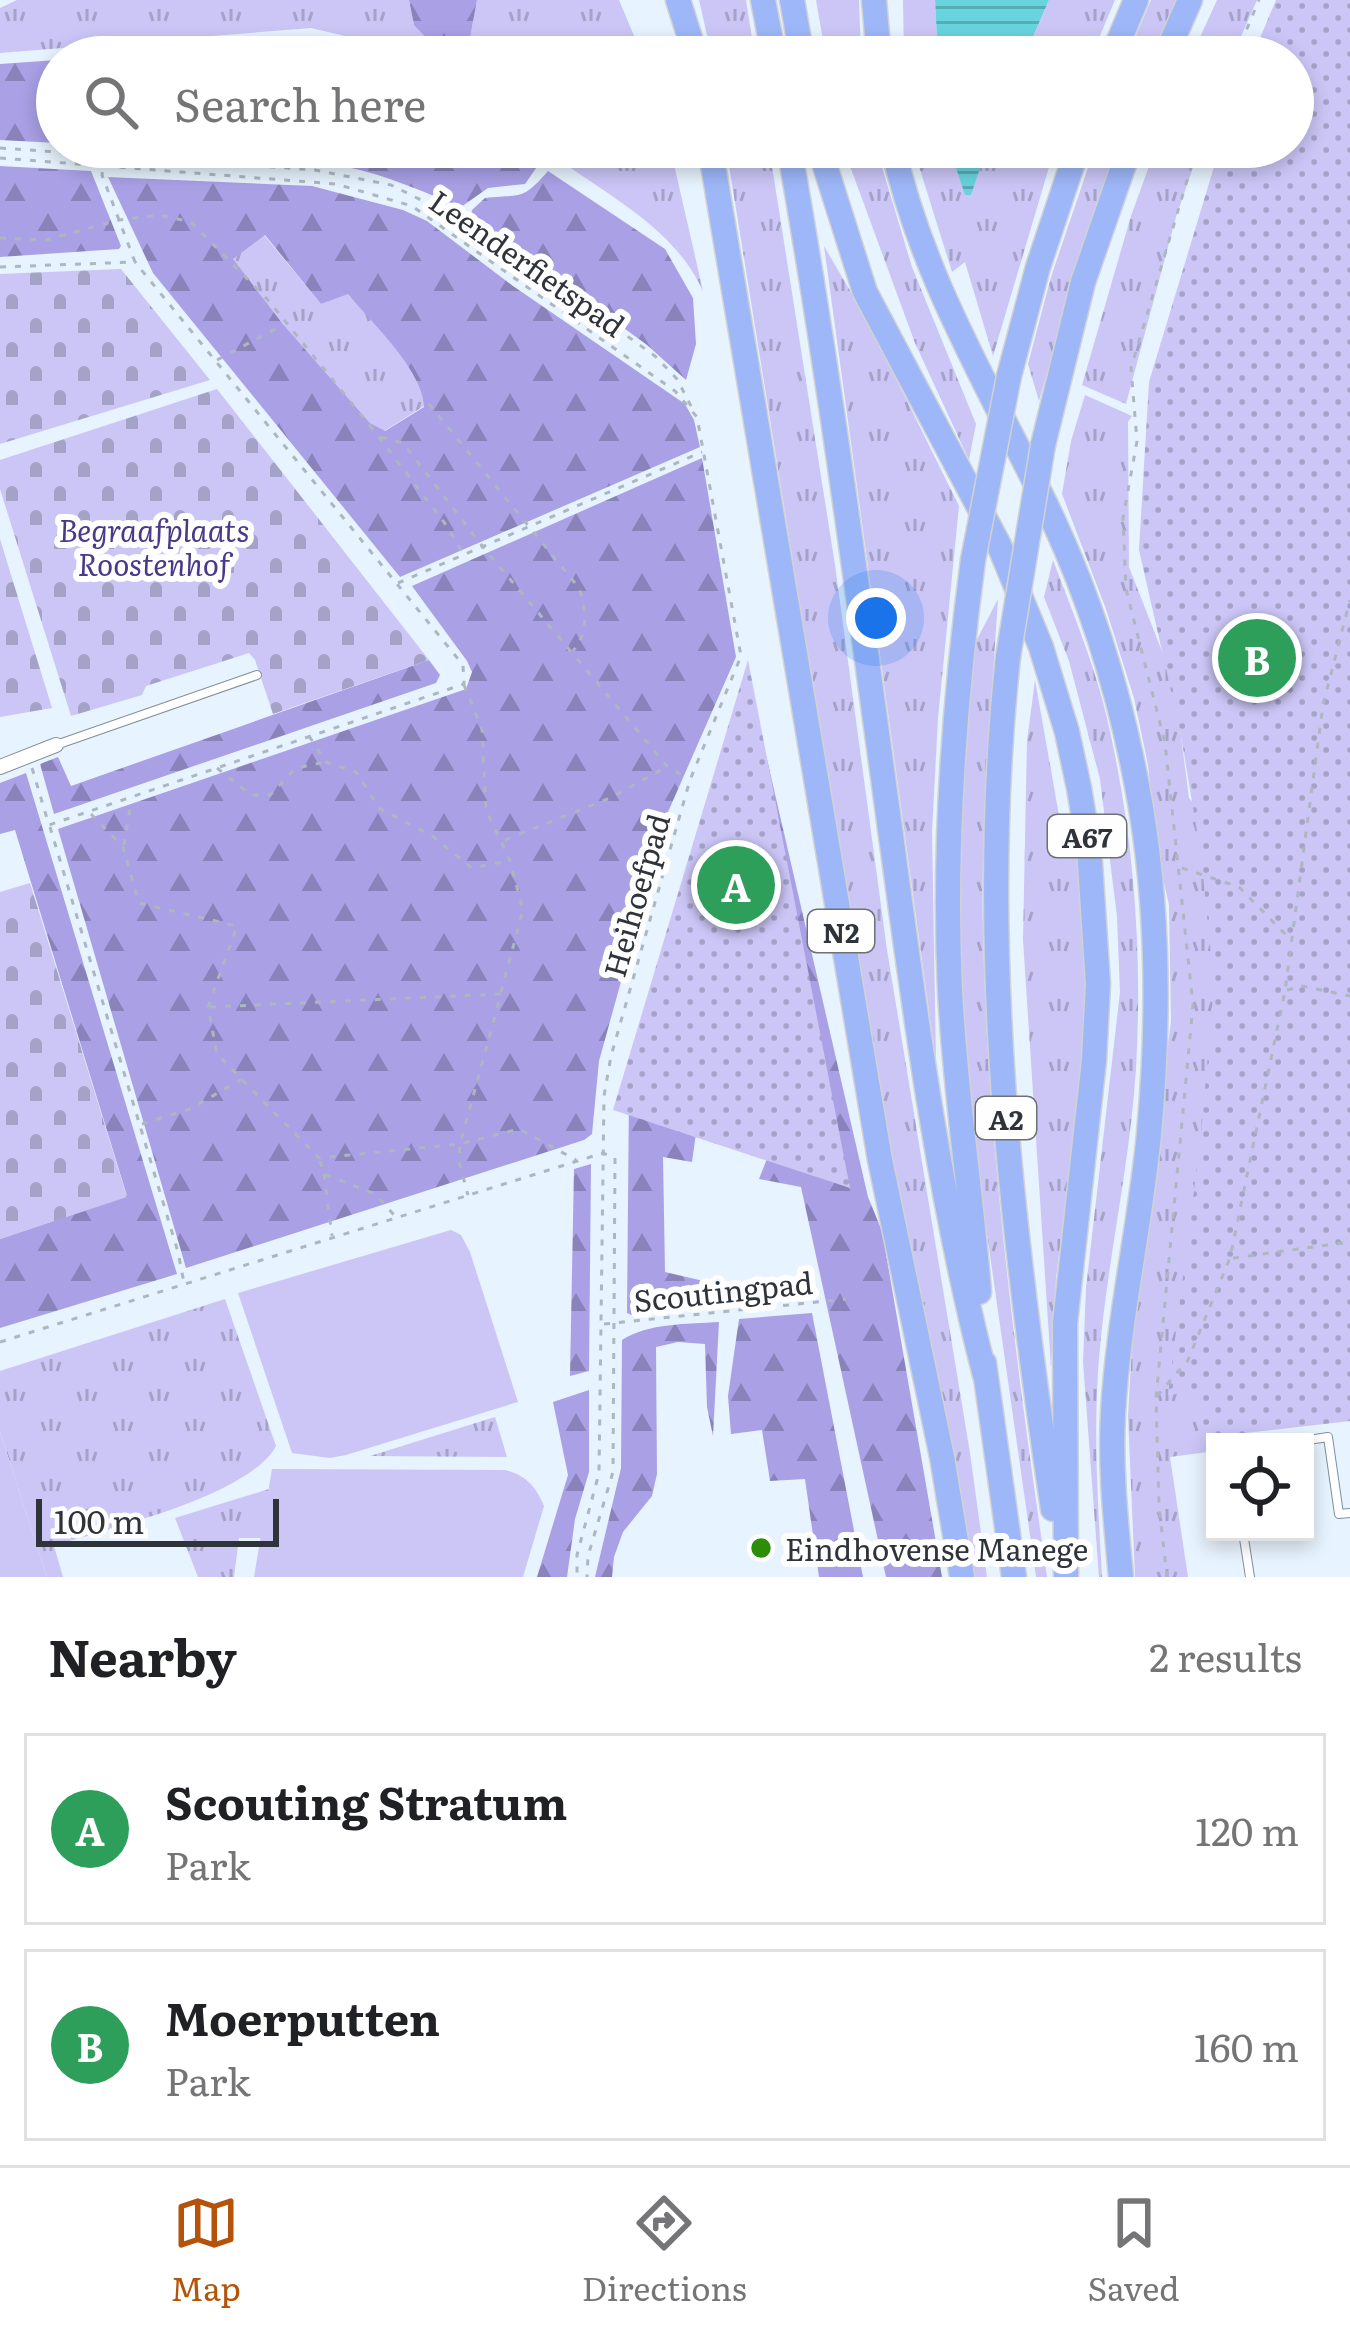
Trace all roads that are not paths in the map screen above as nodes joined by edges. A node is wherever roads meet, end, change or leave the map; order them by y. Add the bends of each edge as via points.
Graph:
1 (678, 0) edge
2 (764, 0) edge
3 (792, 0) edge
4 (874, 0) edge
5 (1136, 0) edge
6 (1190, 0) edge
7 (689, 36) edge
8 (770, 36) edge
9 (798, 36) edge
10 (877, 36) edge
11 (1121, 36) edge
12 (1174, 36) edge
13 (714, 168) edge
14 (793, 168) edge
15 (826, 168) edge
16 (899, 168) edge
17 (1071, 168) edge
18 (1123, 168) edge
19 (257, 675) dead end
20 (56, 745) joint
21 (0, 767) edge
22 (985, 1375) junction
23 (1314, 1439) edge
24 (1350, 1513) edge
25 (1245, 1541) edge
26 (962, 1577) edge
27 (1014, 1577) edge
28 (1064, 1577) edge
29 (1121, 1577) edge
30 (1250, 1577) edge

1 - 7 highway
2 - 8 highway
3 - 9 highway
4 - 10 highway
5 - 11 highway
6 - 12 highway
13 - 26 highway, N2 via 880,1160
14 - 22 highway via 923,1059
15 - 28 highway, A67 via 865,292 1000,545 1041,647 1079,788 1098,984 1066,1304
16 - 29 highway via 936,284 1092,614 1144,832 1156,1028 1113,1414
17 - 22 highway, A2, bridge via 1009,376 973,560 954,721 948,939
18 - 28 highway, A2, bridge via 1083,282 1043,445 1001,720 999,1037 1017,1244
19 - 20 lane
20 - 21 street
22 - 27 highway, A2
23 - 24 lane via 1328,1437 1340,1514
25 - 30 lane

